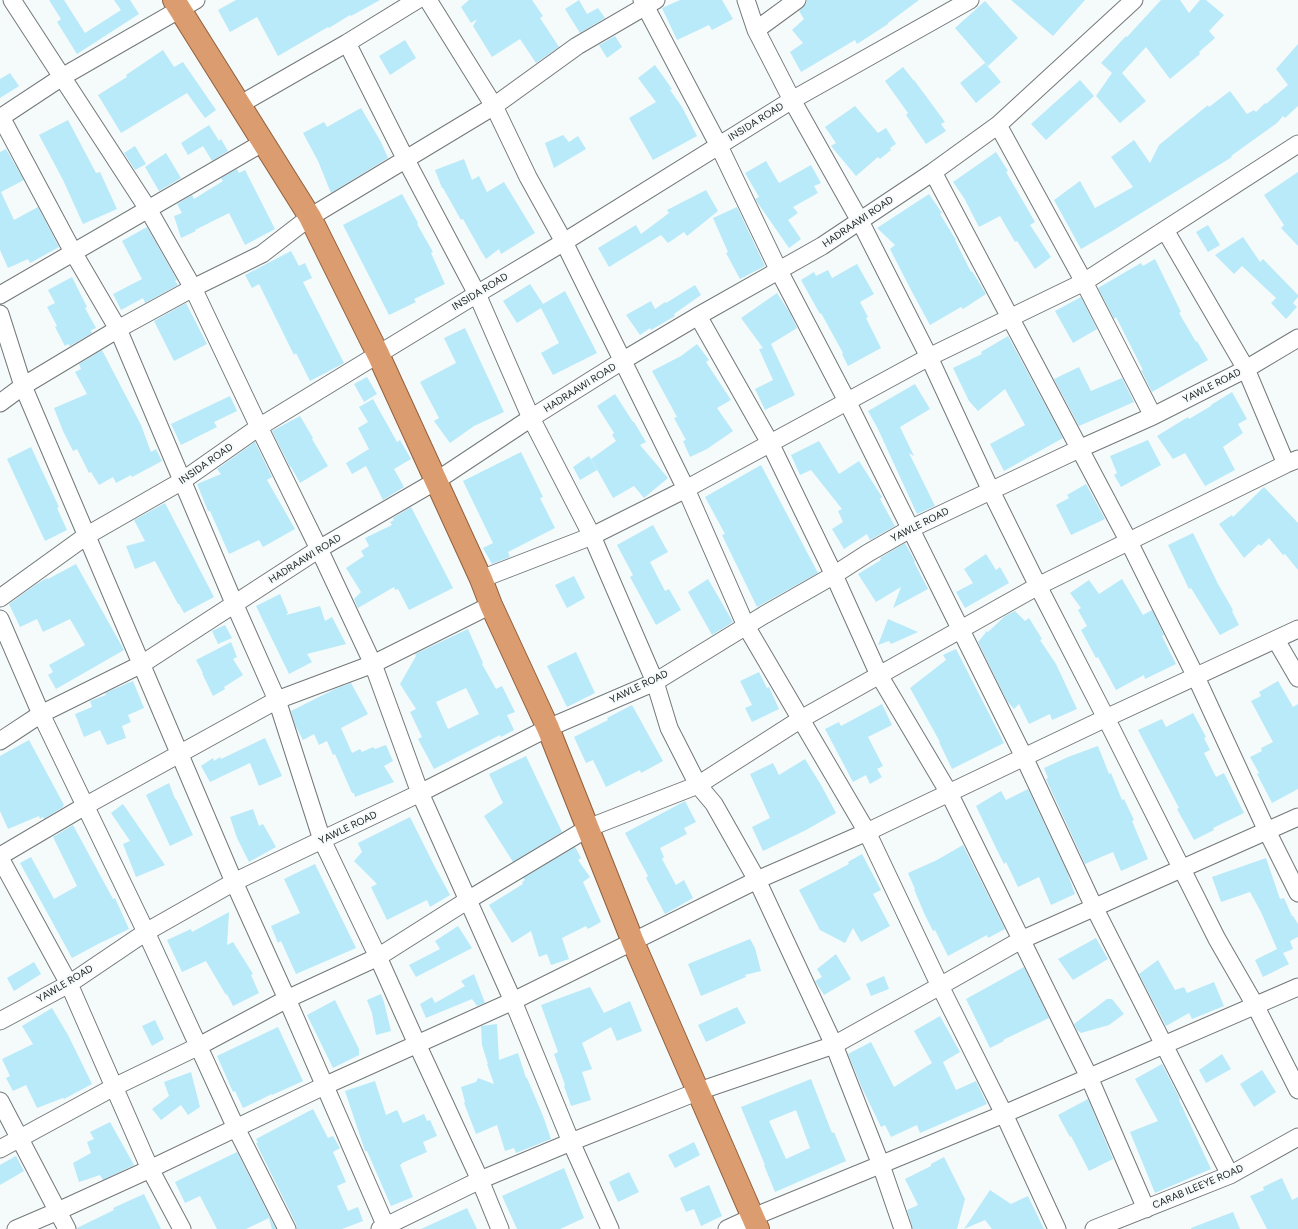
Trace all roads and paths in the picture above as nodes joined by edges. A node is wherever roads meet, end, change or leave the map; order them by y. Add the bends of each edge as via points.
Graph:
1 (12, 0) edge
2 (417, 0) edge
3 (428, 0) edge
4 (746, 0) edge
5 (797, 0) edge
6 (970, 0) edge
7 (1134, 0) edge
8 (648, 2) edge
9 (183, 3) edge
10 (756, 30) junction
11 (347, 43) junction
12 (62, 77) junction
13 (792, 100) junction
14 (239, 105) junction
15 (494, 106) junction
16 (1, 118) edge
17 (998, 125) junction
18 (264, 142) junction
19 (1298, 144) edge
20 (719, 146) junction
21 (406, 160) junction
22 (933, 172) junction
23 (148, 209) junction
24 (310, 217) junction
25 (860, 221) junction
26 (1166, 230) junction
27 (564, 242) junction
28 (73, 252) junction
29 (780, 270) junction
30 (1084, 282) junction
31 (193, 288) junction
32 (477, 294) junction
33 (0, 295) edge
34 (0, 314) edge
35 (698, 316) junction
36 (1011, 317) junction
37 (118, 329) junction
38 (1298, 338) edge
39 (378, 354) junction
40 (929, 357) junction
41 (622, 361) junction
42 (1246, 369) junction
43 (23, 386) junction
44 (847, 401) junction
45 (0, 403) edge
46 (1153, 416) junction
47 (531, 418) junction
48 (259, 427) junction
49 (770, 443) junction
50 (1079, 449) junction
51 (1292, 462) edge
52 (182, 481) junction
53 (436, 481) junction
54 (686, 489) junction
55 (992, 491) junction
56 (910, 529) junction
57 (86, 536) junction
58 (592, 536) junction
59 (1129, 542) junction
60 (319, 549) junction
61 (834, 575) junction
62 (481, 579) junction
63 (1038, 586) junction
64 (0, 598) edge
65 (234, 603) junction
66 (491, 606) junction
67 (0, 619) edge
68 (746, 626) junction
69 (1298, 629) edge
70 (960, 630) junction
71 (1276, 640) junction
72 (142, 664) junction
73 (373, 664) junction
74 (879, 675) junction
75 (1196, 677) junction
76 (1298, 678) edge
77 (655, 682) junction
78 (277, 700) junction
79 (41, 714) junction
80 (1106, 718) junction
81 (801, 719) junction
82 (548, 728) junction
83 (0, 741) edge
84 (180, 754) junction
85 (1024, 757) junction
86 (698, 785) junction
87 (420, 793) junction
88 (949, 793) junction
89 (86, 806) junction
90 (1298, 817) edge
91 (588, 828) junction
92 (1266, 831) junction
93 (867, 832) junction
94 (322, 840) junction
95 (0, 857) edge
96 (1182, 868) junction
97 (757, 880) junction
98 (234, 882) junction
99 (1298, 893) edge
100 (468, 900) junction
101 (1094, 907) junction
102 (146, 932) junction
103 (1021, 940) junction
104 (633, 942) junction
105 (378, 957) junction
106 (69, 984) junction
107 (940, 986) junction
108 (1298, 987) edge
109 (287, 999) junction
110 (513, 1002) junction
111 (1255, 1005) junction
112 (0, 1021) edge
113 (417, 1044) junction
114 (834, 1045) junction
115 (1163, 1045) junction
116 (199, 1046) junction
117 (1089, 1077) junction
118 (324, 1086) junction
119 (114, 1087) junction
120 (1298, 1090) edge
121 (699, 1091) junction
122 (0, 1101) edge
123 (1004, 1114) junction
124 (236, 1128) junction
125 (1298, 1137) edge
126 (20, 1138) junction
127 (572, 1142) junction
128 (0, 1149) edge
129 (881, 1165) junction
130 (150, 1169) junction
131 (1230, 1175) junction
132 (480, 1180) junction
133 (1146, 1209) junction
134 (58, 1212) junction
135 (756, 1223) edge
136 (384, 1228) edge
137 (16, 1229) edge
138 (67, 1229) edge
139 (182, 1229) edge
140 (287, 1229) edge
141 (500, 1229) edge
142 (610, 1229) edge
143 (727, 1229) edge
144 (903, 1229) edge
145 (1057, 1229) edge
146 (1094, 1229) edge

1 - 12 street
2 - 11 street
3 - 15 street
4 - 10 street
5 - 10 street
6 - 13 street, INSIDA ROAD
7 - 17 street, HADRAAWI ROAD
8 - 15 street via 577,46
8 - 20 street
9 - 12 street
9 - 14 highway
10 - 13 street
11 - 14 street
11 - 21 street
12 - 16 street
12 - 23 street
13 - 20 street, INSIDA ROAD
13 - 25 street
14 - 18 highway
15 - 21 street
15 - 27 street via 528,177
16 - 28 street
17 - 22 street, HADRAAWI ROAD
17 - 30 street
18 - 23 street
18 - 24 highway
19 - 26 street
20 - 27 street, INSIDA ROAD
20 - 29 street
21 - 24 street
21 - 32 street
22 - 25 street, HADRAAWI ROAD
22 - 36 street
23 - 28 street
23 - 31 street
24 - 31 street via 262,254
24 - 39 highway
25 - 29 street, HADRAAWI ROAD
25 - 40 street
26 - 30 street
26 - 42 street
27 - 32 street, INSIDA ROAD
27 - 41 street
28 - 33 street
28 - 37 street
29 - 35 street, HADRAAWI ROAD
29 - 44 street
30 - 36 street
30 - 46 street
31 - 37 street
31 - 48 street
32 - 39 street, INSIDA ROAD
32 - 47 street
34 - 43 street
35 - 41 street, HADRAAWI ROAD
35 - 49 street
36 - 40 street
36 - 50 street
37 - 43 street
37 - 52 street
38 - 42 street, YAWLE ROAD
39 - 48 street, INSIDA ROAD
39 - 53 highway
40 - 44 street
40 - 55 street
41 - 47 street, HADRAAWI ROAD
41 - 54 street
42 - 46 street, YAWLE ROAD
42 - 51 street
43 - 45 street
43 - 57 street
44 - 49 street
44 - 56 street
46 - 50 street, YAWLE ROAD
47 - 53 street, HADRAAWI ROAD
47 - 58 street
48 - 52 street, INSIDA ROAD
48 - 60 street
49 - 54 street
49 - 61 street
50 - 55 street, YAWLE ROAD
50 - 59 street
51 - 59 street
52 - 57 street, INSIDA ROAD
52 - 65 street
53 - 60 street, HADRAAWI ROAD
53 - 62 highway
54 - 58 street
54 - 68 street
55 - 56 street, YAWLE ROAD
55 - 63 street
56 - 61 street, YAWLE ROAD
56 - 70 street
57 - 64 street, INSIDA ROAD
57 - 72 street
58 - 62 street
58 - 77 street
59 - 63 street
59 - 75 street
60 - 65 street, HADRAAWI ROAD
60 - 73 street
61 - 68 street, YAWLE ROAD
61 - 74 street
62 - 66 highway
63 - 70 street
63 - 80 street
65 - 72 street, HADRAAWI ROAD
65 - 78 street
66 - 73 street
66 - 82 highway
67 - 79 street
68 - 77 street, YAWLE ROAD
68 - 81 street
69 - 71 street
70 - 74 street
70 - 85 street
71 - 75 street
71 - 76 street
72 - 79 street, HADRAAWI ROAD
72 - 84 street
73 - 78 street
73 - 87 street
74 - 81 street
74 - 88 street
75 - 80 street
75 - 92 street
77 - 82 street, YAWLE ROAD
77 - 86 street via 669,728
78 - 84 street
78 - 94 street
79 - 83 street, HADRAAWI ROAD
79 - 89 street
80 - 85 street
80 - 96 street
81 - 86 street
81 - 93 street
82 - 87 street, YAWLE ROAD
82 - 91 highway
84 - 89 street
84 - 98 street
85 - 88 street
85 - 101 street
86 - 91 street
86 - 97 street via 714,804
87 - 94 street, YAWLE ROAD
87 - 100 street
88 - 93 street
88 - 103 street
89 - 95 street
89 - 102 street
90 - 92 street
91 - 100 street
91 - 104 highway
92 - 96 street
92 - 99 street
93 - 97 street
93 - 107 street
94 - 98 street, YAWLE ROAD
94 - 105 street
95 - 106 street
96 - 101 street
96 - 111 street via 1217,939
97 - 104 street
97 - 114 street
98 - 102 street, YAWLE ROAD
98 - 109 street
100 - 105 street
100 - 110 street
101 - 103 street
101 - 115 street
102 - 106 street, YAWLE ROAD
102 - 116 street
103 - 107 street
103 - 117 street
104 - 110 street
104 - 121 highway
105 - 109 street
105 - 113 street
106 - 112 street, YAWLE ROAD
106 - 119 street
107 - 114 street
107 - 123 street
108 - 111 street
109 - 116 street
109 - 118 street
110 - 113 street
110 - 127 street
111 - 115 street
111 - 120 street
113 - 118 street
113 - 132 street
114 - 121 street
114 - 129 street
115 - 117 street
115 - 131 street
116 - 119 street
116 - 124 street
117 - 123 street
117 - 133 street
118 - 124 street
118 - 136 street
119 - 126 street
119 - 130 street
121 - 127 street
121 - 135 highway
122 - 126 street
123 - 129 street
123 - 145 street
124 - 130 street
124 - 140 street
125 - 131 street, CARAB ILEEYE ROAD
126 - 128 street
126 - 134 street
127 - 132 street
127 - 142 street
129 - 135 street
129 - 144 street
130 - 134 street
130 - 139 street
131 - 133 street, CARAB ILEEYE ROAD
132 - 136 street
132 - 141 street
133 - 146 street, CARAB ILEEYE ROAD
134 - 137 street
134 - 138 street
135 - 143 street

